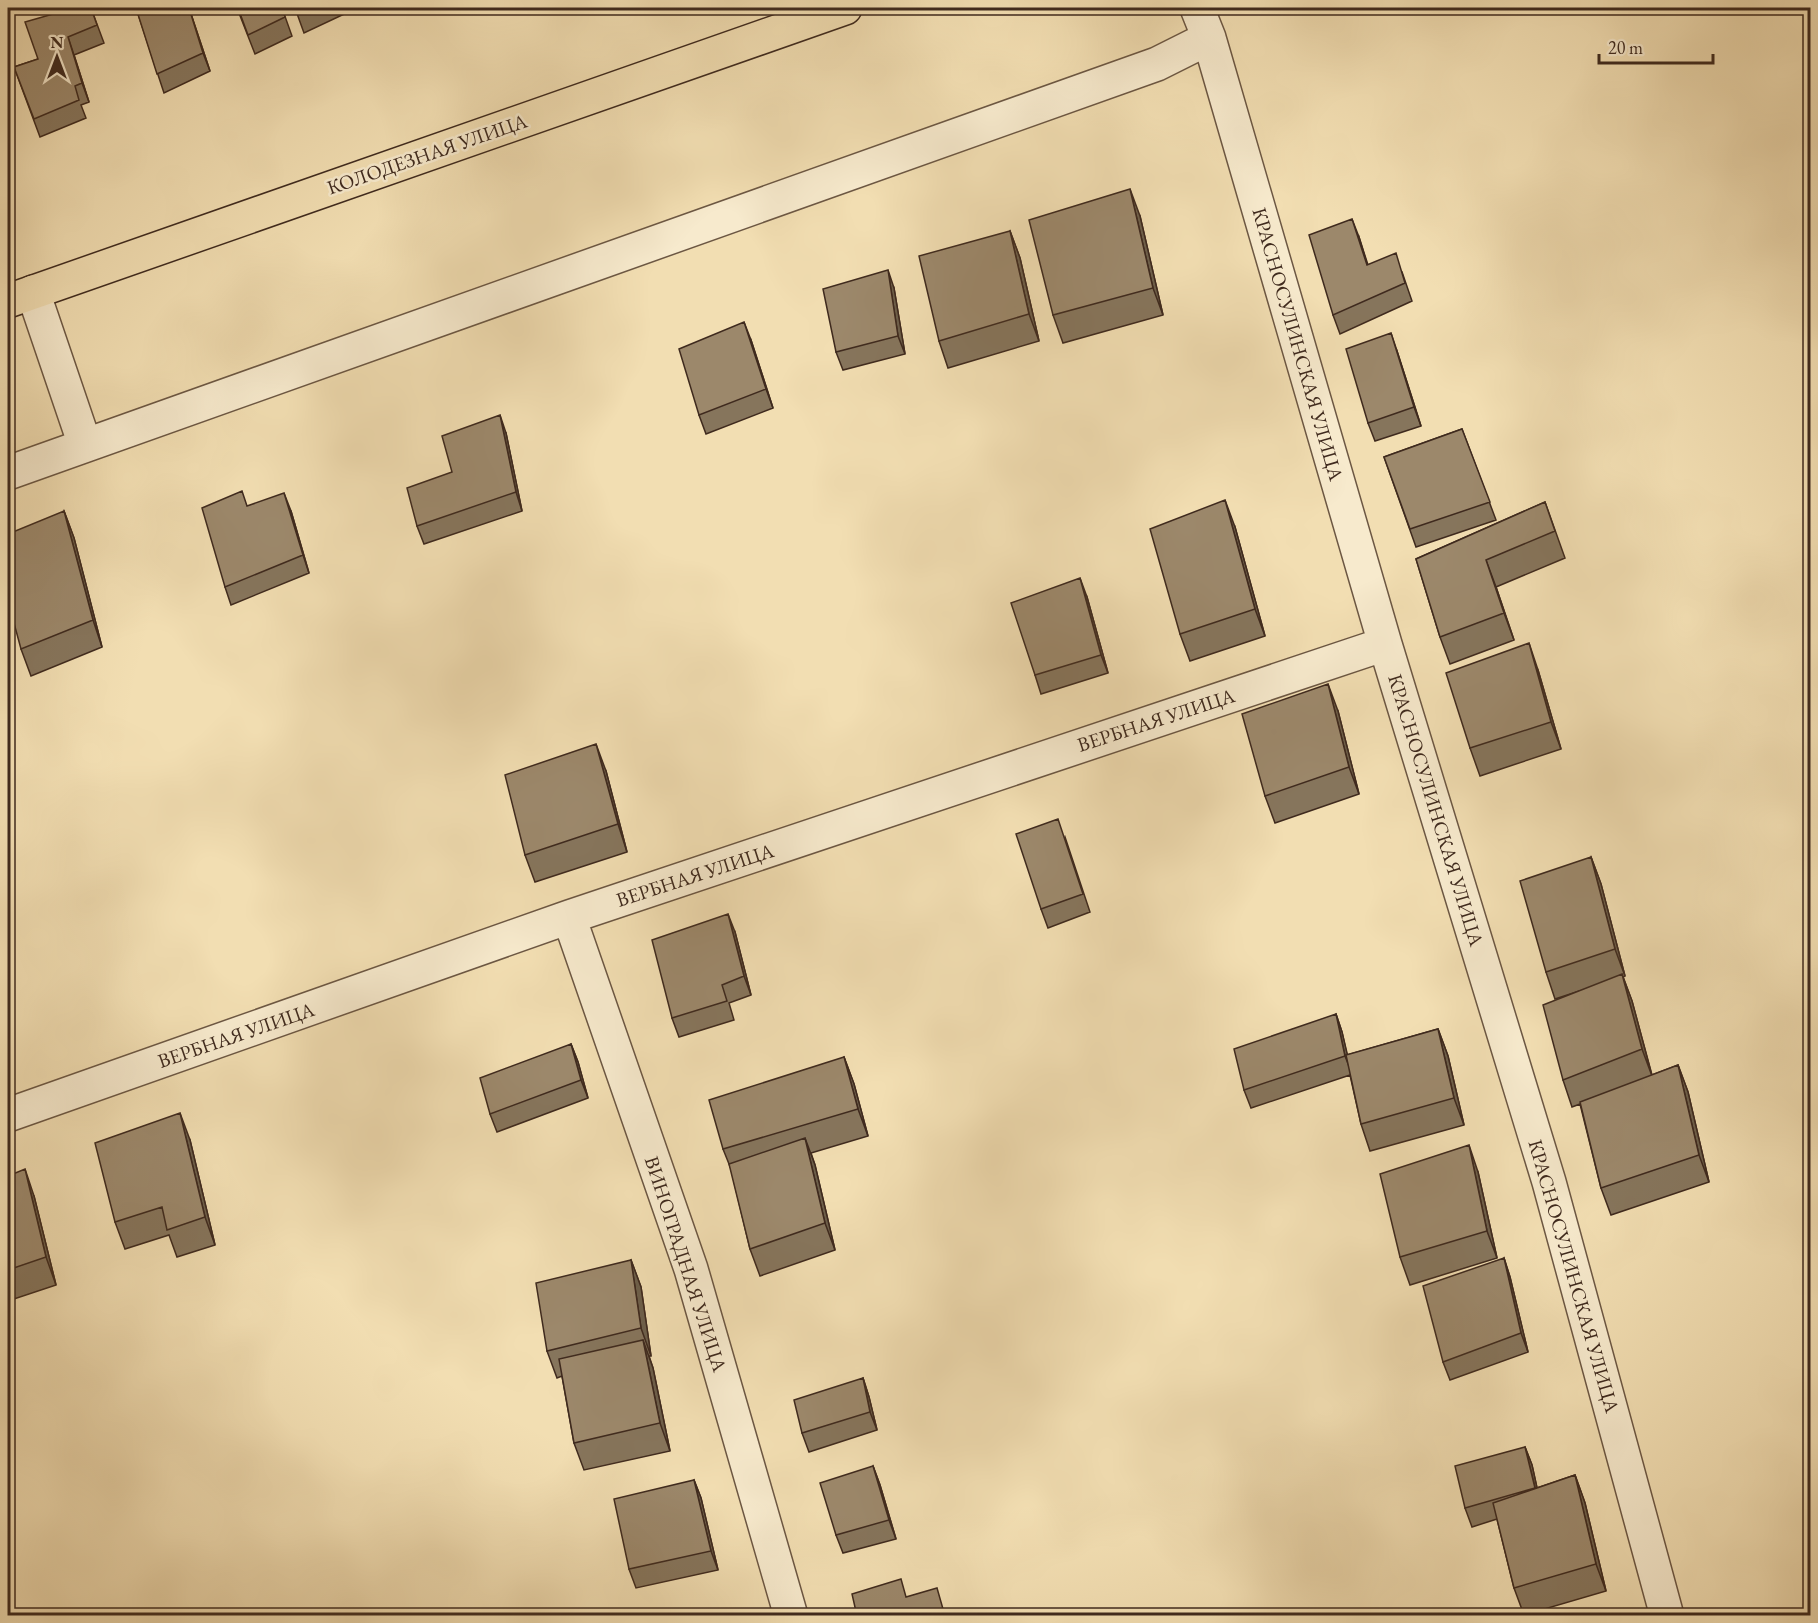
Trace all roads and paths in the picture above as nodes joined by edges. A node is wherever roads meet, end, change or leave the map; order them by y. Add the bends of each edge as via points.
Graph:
1 (846, 8) edge
2 (1197, 8) edge
3 (1209, 38) junction
4 (20, 297) edge
5 (86, 445) junction
6 (8, 473) edge
7 (1385, 644) junction
8 (569, 917) junction
9 (8, 1115) edge
10 (791, 1616) edge
11 (1667, 1616) edge

1 - 4 main road, КОЛОДЕЗНАЯ УЛИЦА
2 - 3 street, КРАСНОСУЛИНСКАЯ УЛИЦА
3 - 5 street via 1157,64
3 - 7 street, КРАСНОСУЛИНСКАЯ УЛИЦА
4 - 5 street
5 - 6 street
7 - 8 street, ВЕРБНАЯ УЛИЦА
7 - 11 street, КРАСНОСУЛИНСКАЯ УЛИЦА via 1549,1182
8 - 9 street, ВЕРБНАЯ УЛИЦА
8 - 10 street, ВИНОГРАДНАЯ УЛИЦА via 691,1269

